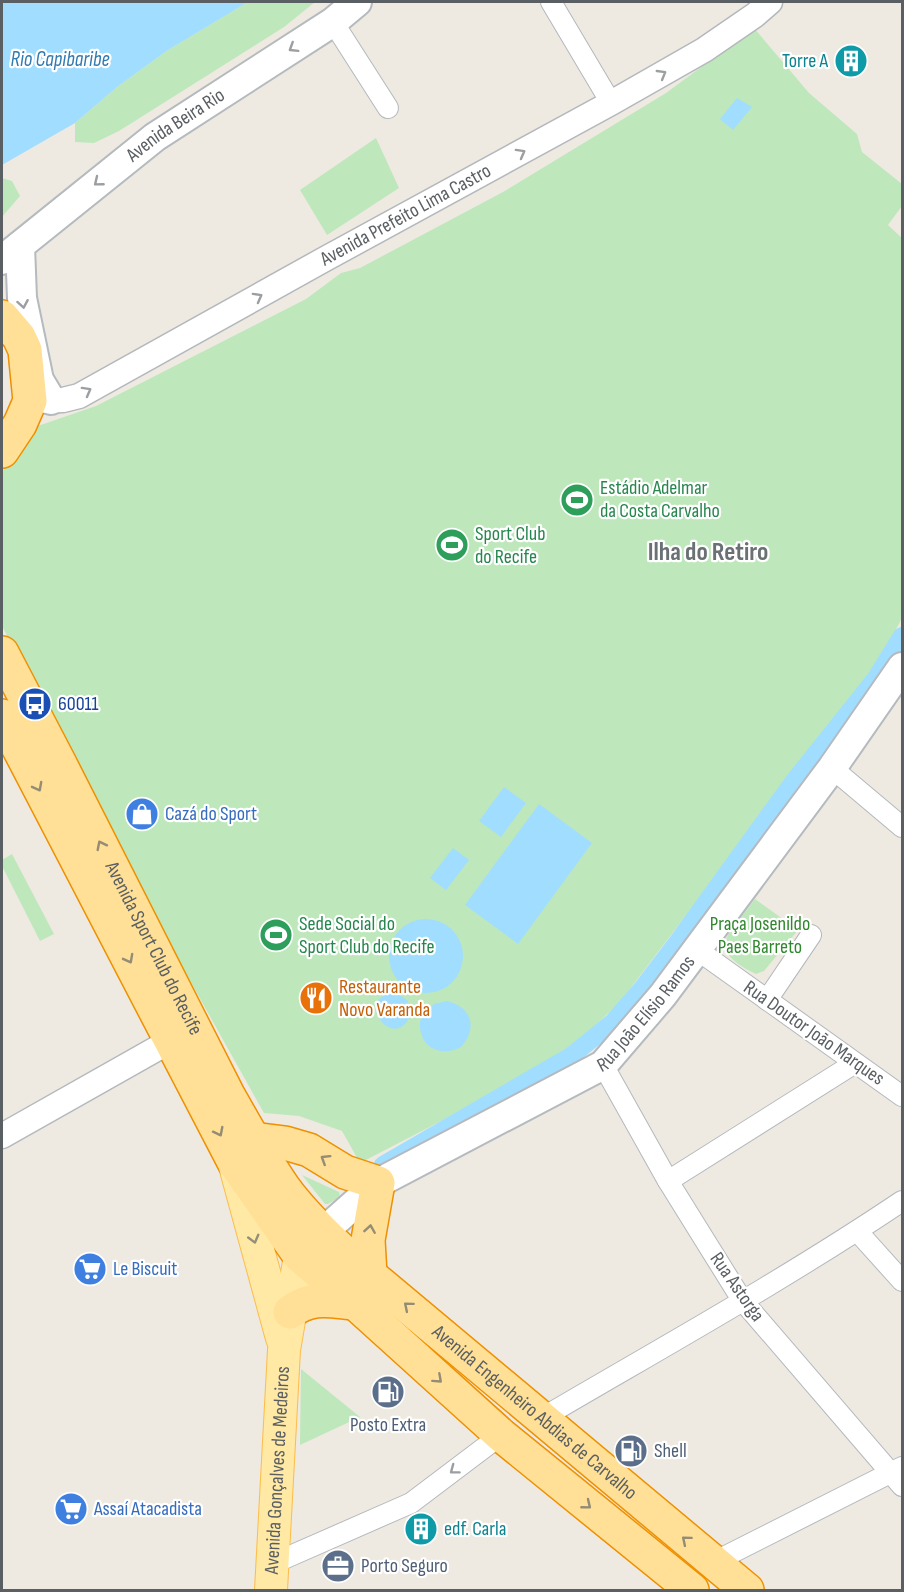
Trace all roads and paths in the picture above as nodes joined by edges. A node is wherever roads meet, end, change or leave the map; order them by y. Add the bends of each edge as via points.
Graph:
1 (357, 2) edge
2 (551, 2) edge
3 (770, 2) edge
4 (333, 22) junction
5 (611, 103) junction
6 (388, 108) dead end
7 (11, 253) edge
8 (2, 317) edge
9 (41, 401) junction
10 (2, 452) edge
11 (8, 666) edge
12 (900, 678) edge
13 (2, 712) edge
14 (6, 737) edge
15 (832, 768) junction
16 (903, 827) edge
17 (811, 935) dead end
18 (696, 950) junction
19 (767, 1000) junction
20 (171, 1040) junction
21 (855, 1063) junction
22 (603, 1065) junction
23 (903, 1096) edge
24 (2, 1136) edge
25 (244, 1151) junction
26 (668, 1181) junction
27 (378, 1183) junction
28 (903, 1201) edge
29 (857, 1231) junction
30 (311, 1244) junction
31 (903, 1281) edge
32 (363, 1289) junction
33 (742, 1300) junction
34 (291, 1312) junction
35 (284, 1350) junction
36 (542, 1418) junction
37 (501, 1435) junction
38 (899, 1475) edge
39 (712, 1563) junction
40 (271, 1577) edge
41 (681, 1588) edge
42 (747, 1590) edge

1 - 4 main road, Avenida Beira Rio
2 - 5 street
5 -> 3 street, Avenida Prefeito Lima Castro via 704,50
4 - 6 street
4 -> 7 main road, Avenida Beira Rio via 155,137
9 -> 5 street, Avenida Prefeito Lima Castro via 79,396
7 -> 9 main road
8 - 9 highway via 20,337
9 - 10 highway
11 - 13 street
25 -> 11 highway, Avenida Sport Club do Recife via 178,998
12 - 15 main road, Rua João Elísio Ramos
14 -> 20 highway, Avenida Sport Club do Recife
15 - 16 street
15 - 18 main road, Rua João Elísio Ramos
17 - 19 street
18 - 19 street, Rua Doutor João Marques
18 - 22 main road, Rua João Elísio Ramos
19 - 21 street, Rua Doutor João Marques
20 - 24 street
20 -> 25 highway, Avenida Sport Club do Recife
21 - 23 street, Rua Doutor João Marques
21 - 26 street
22 - 26 street, Rua Astorga
22 - 27 main road, Rua João Elísio Ramos
27 -> 25 highway via 345,1172 309,1150 285,1143
25 - 30 highway, Avenida Sport Club do Recife
25 -> 35 main road, Avenida Gonçalves de Medeiros
26 - 33 street, Rua Astorga
27 - 30 main road, Rua João Elísio Ramos
32 -> 27 highway
28 - 29 street
29 - 31 street
29 - 33 street
30 - 32 highway, Avenida Engenheiro Abdias de Carvalho
30 - 34 main road, Avenida Gonçalves de Medeiros
32 - 34 highway via 311,1300
36 -> 32 highway, Avenida Engenheiro Abdias de Carvalho
32 -> 37 highway, Avenida Engenheiro Abdias de Carvalho
33 - 36 street
33 - 38 street, Rua Astorga via 811,1382
34 - 35 main road, Avenida Gonçalves de Medeiros
35 - 40 main road, Avenida Gonçalves de Medeiros
39 -> 36 highway, Avenida Engenheiro Abdias de Carvalho
37 -> 40 street via 411,1503
37 -> 41 highway, Avenida Engenheiro Abdias de Carvalho
38 - 39 street
39 - 42 highway, Avenida Engenheiro Abdias de Carvalho

